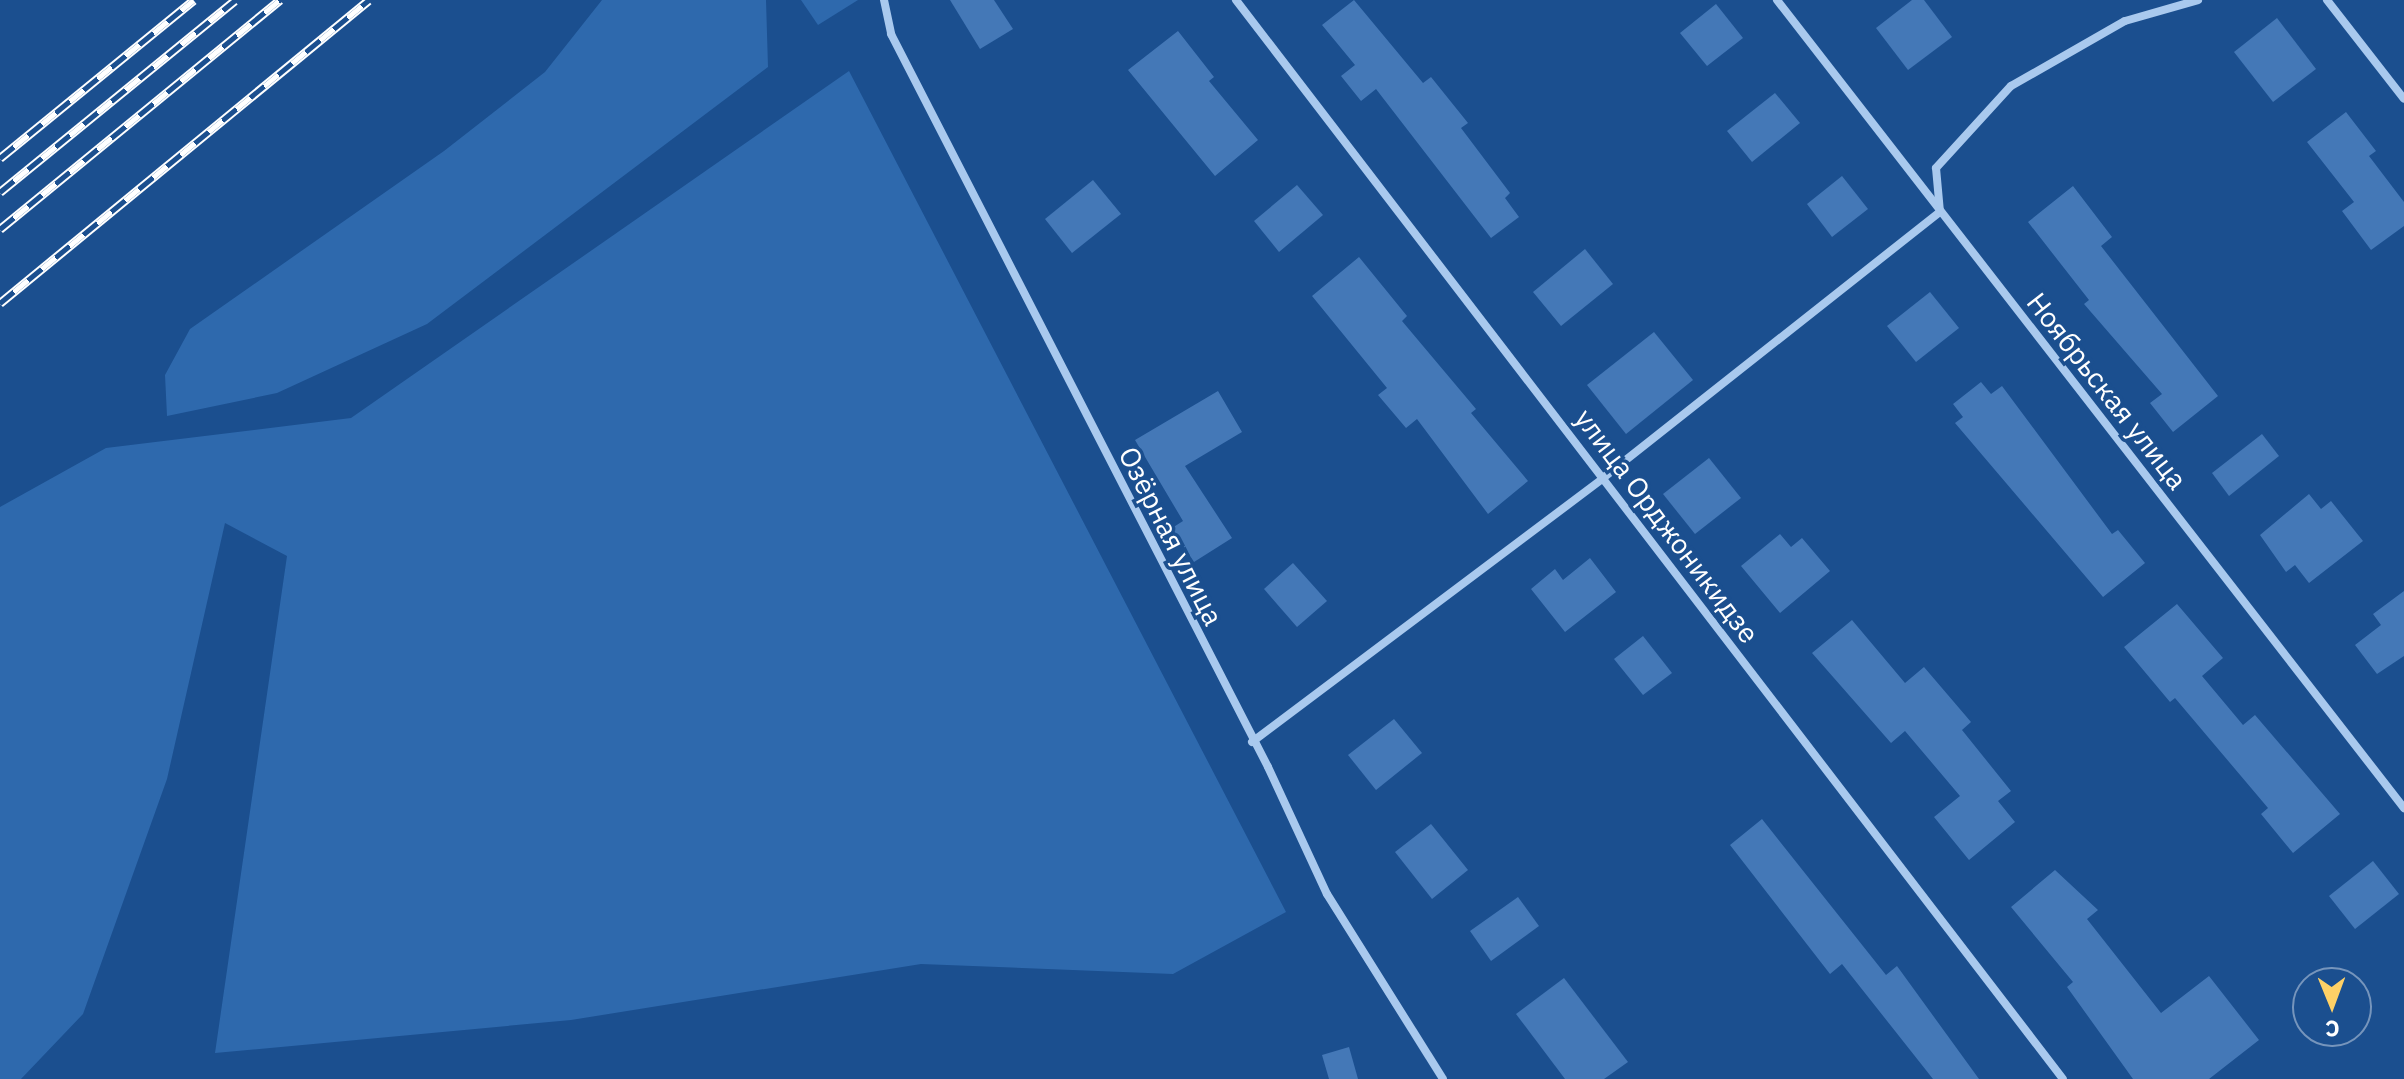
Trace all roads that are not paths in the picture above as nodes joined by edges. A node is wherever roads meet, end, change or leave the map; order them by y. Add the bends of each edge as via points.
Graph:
1 (884, 0) edge
2 (1236, 0) edge
3 (1777, 0) edge
4 (2198, 0) edge
5 (2327, 0) edge
6 (2404, 99) edge
7 (1940, 212) junction
8 (1603, 478) junction
9 (1252, 742) junction
10 (2404, 808) edge
11 (1443, 1079) edge
12 (2063, 1079) edge

1 - 9 street, Озёрная улица via 891,34
2 - 8 street, улица Орджоникидзе
3 - 7 street, Ноябрьская улица
4 - 7 street via 2125,21 2011,86 1936,168
5 - 6 street
7 - 8 street
7 - 10 street, Ноябрьская улица
8 - 9 street
8 - 12 street, улица Орджоникидзе
9 - 11 street, Озёрная улица via 1327,894

